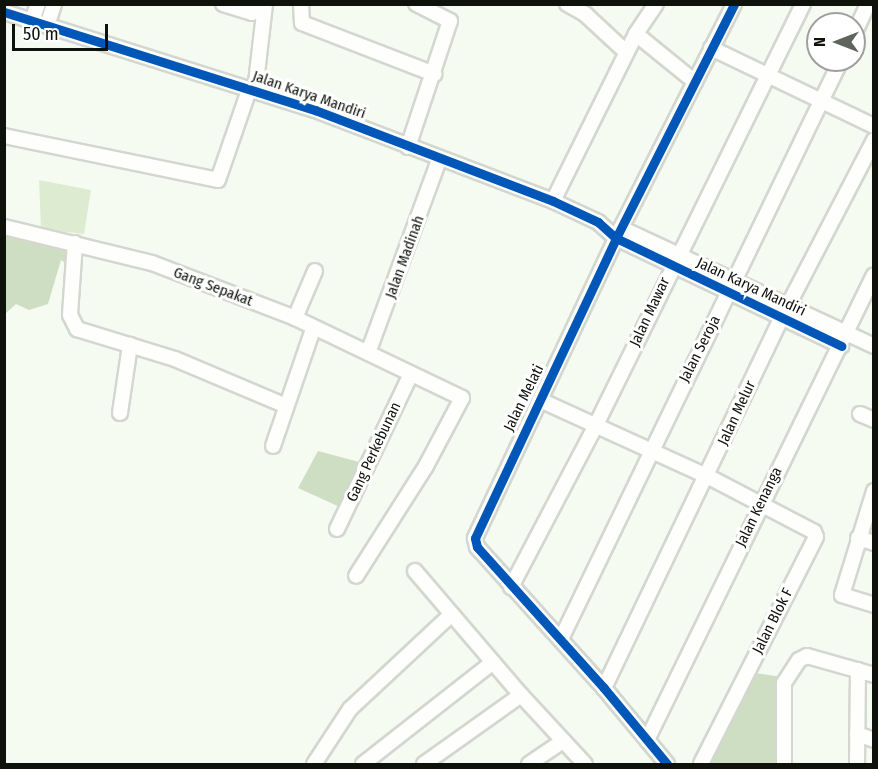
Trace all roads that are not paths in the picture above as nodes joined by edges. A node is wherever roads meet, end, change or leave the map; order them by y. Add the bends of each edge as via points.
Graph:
1 (38, 4) edge
2 (54, 4) edge
3 (223, 4) edge
4 (253, 4) edge
5 (265, 4) edge
6 (302, 4) edge
7 (416, 4) edge
8 (567, 4) edge
9 (656, 4) edge
10 (734, 4) edge
11 (803, 4) edge
12 (588, 9) edge
13 (4, 12) edge
14 (32, 21) junction
15 (47, 26) junction
16 (636, 34) junction
17 (711, 48) junction
18 (626, 51) junction
19 (836, 72) edge
20 (434, 74) junction
21 (768, 76) junction
22 (695, 82) junction
23 (252, 90) junction
24 (822, 102) junction
25 (873, 126) edge
26 (4, 136) edge
27 (873, 140) edge
28 (408, 147) junction
29 (439, 160) junction
30 (553, 201) junction
31 (4, 227) edge
32 (619, 231) junction
33 (75, 243) junction
34 (676, 260) junction
35 (315, 271) dead end
36 (873, 275) edge
37 (735, 278) junction
38 (729, 292) junction
39 (789, 305) junction
40 (295, 318) junction
41 (781, 319) junction
42 (313, 329) junction
43 (844, 340) junction
44 (130, 345) junction
45 (873, 346) edge
46 (368, 353) junction
47 (411, 374) junction
48 (540, 400) junction
49 (284, 405) junction
50 (120, 413) dead end
51 (860, 414) dead end
52 (873, 420) edge
53 (596, 427) junction
54 (273, 446) dead end
55 (649, 451) junction
56 (707, 476) junction
57 (873, 491) edge
58 (760, 504) junction
59 (338, 529) dead end
60 (858, 538) junction
61 (873, 543) edge
62 (415, 571) dead end
63 (356, 576) dead end
64 (511, 587) junction
65 (873, 605) edge
66 (452, 614) junction
67 (561, 639) junction
68 (493, 662) junction
69 (858, 670) junction
70 (873, 675) edge
71 (604, 688) junction
72 (521, 695) junction
73 (857, 734) junction
74 (647, 740) junction
75 (873, 740) edge
76 (563, 741) junction
77 (314, 765) edge
78 (363, 765) edge
79 (424, 765) edge
80 (529, 765) edge
81 (585, 765) edge
82 (667, 765) edge
83 (701, 765) edge
84 (784, 765) edge
85 (857, 765) edge

1 - 14 street
2 - 15 street
3 - 4 street via 252,13
5 - 23 street
6 - 20 street via 302,23
7 - 20 street via 450,21
8 - 12 street
9 - 16 street
10 - 17 street, Jalan Melati
11 - 21 street, Jalan Mawar
12 - 18 street
13 - 14 street, Jalan Karya Mandiri
14 - 15 street, Jalan Karya Mandiri
15 - 23 street, Jalan Karya Mandiri
16 - 18 street
16 - 22 street
17 - 21 street
17 - 22 street, Jalan Melati
18 - 30 street
19 - 24 street, Jalan Seroja
20 - 28 street
21 - 24 street
21 - 34 street, Jalan Mawar
22 - 32 street, Jalan Melati
23 - 26 street via 218,180
23 - 28 street, Jalan Karya Mandiri
24 - 25 street
24 - 37 street, Jalan Seroja
27 - 39 street, Jalan Melur
28 - 29 street, Jalan Karya Mandiri
29 - 30 street, Jalan Karya Mandiri
29 - 46 street, Jalan Madinah
30 - 32 street, Jalan Karya Mandiri
31 - 33 street, Gang Sepakat
32 - 34 street, Jalan Karya Mandiri
32 - 48 street, Jalan Melati
33 - 40 street, Gang Sepakat via 152,263
33 - 44 street via 70,315 77,329
34 - 37 street, Jalan Karya Mandiri
34 - 38 street
34 - 53 street, Jalan Mawar
35 - 40 street
36 - 43 street, Jalan Kenanga
37 - 38 street, Jalan Seroja
37 - 39 street, Jalan Karya Mandiri
38 - 41 street
38 - 55 street, Jalan Seroja
39 - 41 street, Jalan Melur
39 - 43 street, Jalan Karya Mandiri
40 - 42 street, Gang Sepakat
41 - 43 street
41 - 56 street, Jalan Melur
42 - 46 street, Gang Sepakat
42 - 49 street
43 - 45 street
43 - 58 street, Jalan Kenanga
44 - 49 street via 175,359
44 - 50 street
46 - 47 street, Gang Sepakat
47 - 59 street, Gang Perkebunan
47 - 63 street, Gang Sepakat via 462,398 408,496
48 - 53 street, Jalan Blok F
48 - 64 street, Jalan Melati via 475,538 477,547
49 - 54 street
51 - 52 street
53 - 55 street, Jalan Blok F
53 - 64 street, Jalan Mawar
55 - 56 street, Jalan Blok F
55 - 67 street, Jalan Seroja
56 - 58 street, Jalan Blok F
56 - 71 street, Jalan Melur
57 - 60 street
58 - 74 street, Jalan Kenanga
58 - 83 street, Jalan Blok F via 812,527 816,537
60 - 61 street
60 - 65 street via 842,595
62 - 66 street
64 - 67 street, Jalan Melati
66 - 68 street
66 - 77 street via 350,709
67 - 71 street, Jalan Melati
68 - 72 street
68 - 78 street
69 - 70 street
69 - 73 street
69 - 84 street via 807,656 787,675
71 - 74 street, Jalan Melati
72 - 76 street
72 - 79 street
73 - 75 street
73 - 85 street
74 - 82 street, Jalan Melati
76 - 80 street
76 - 81 street

